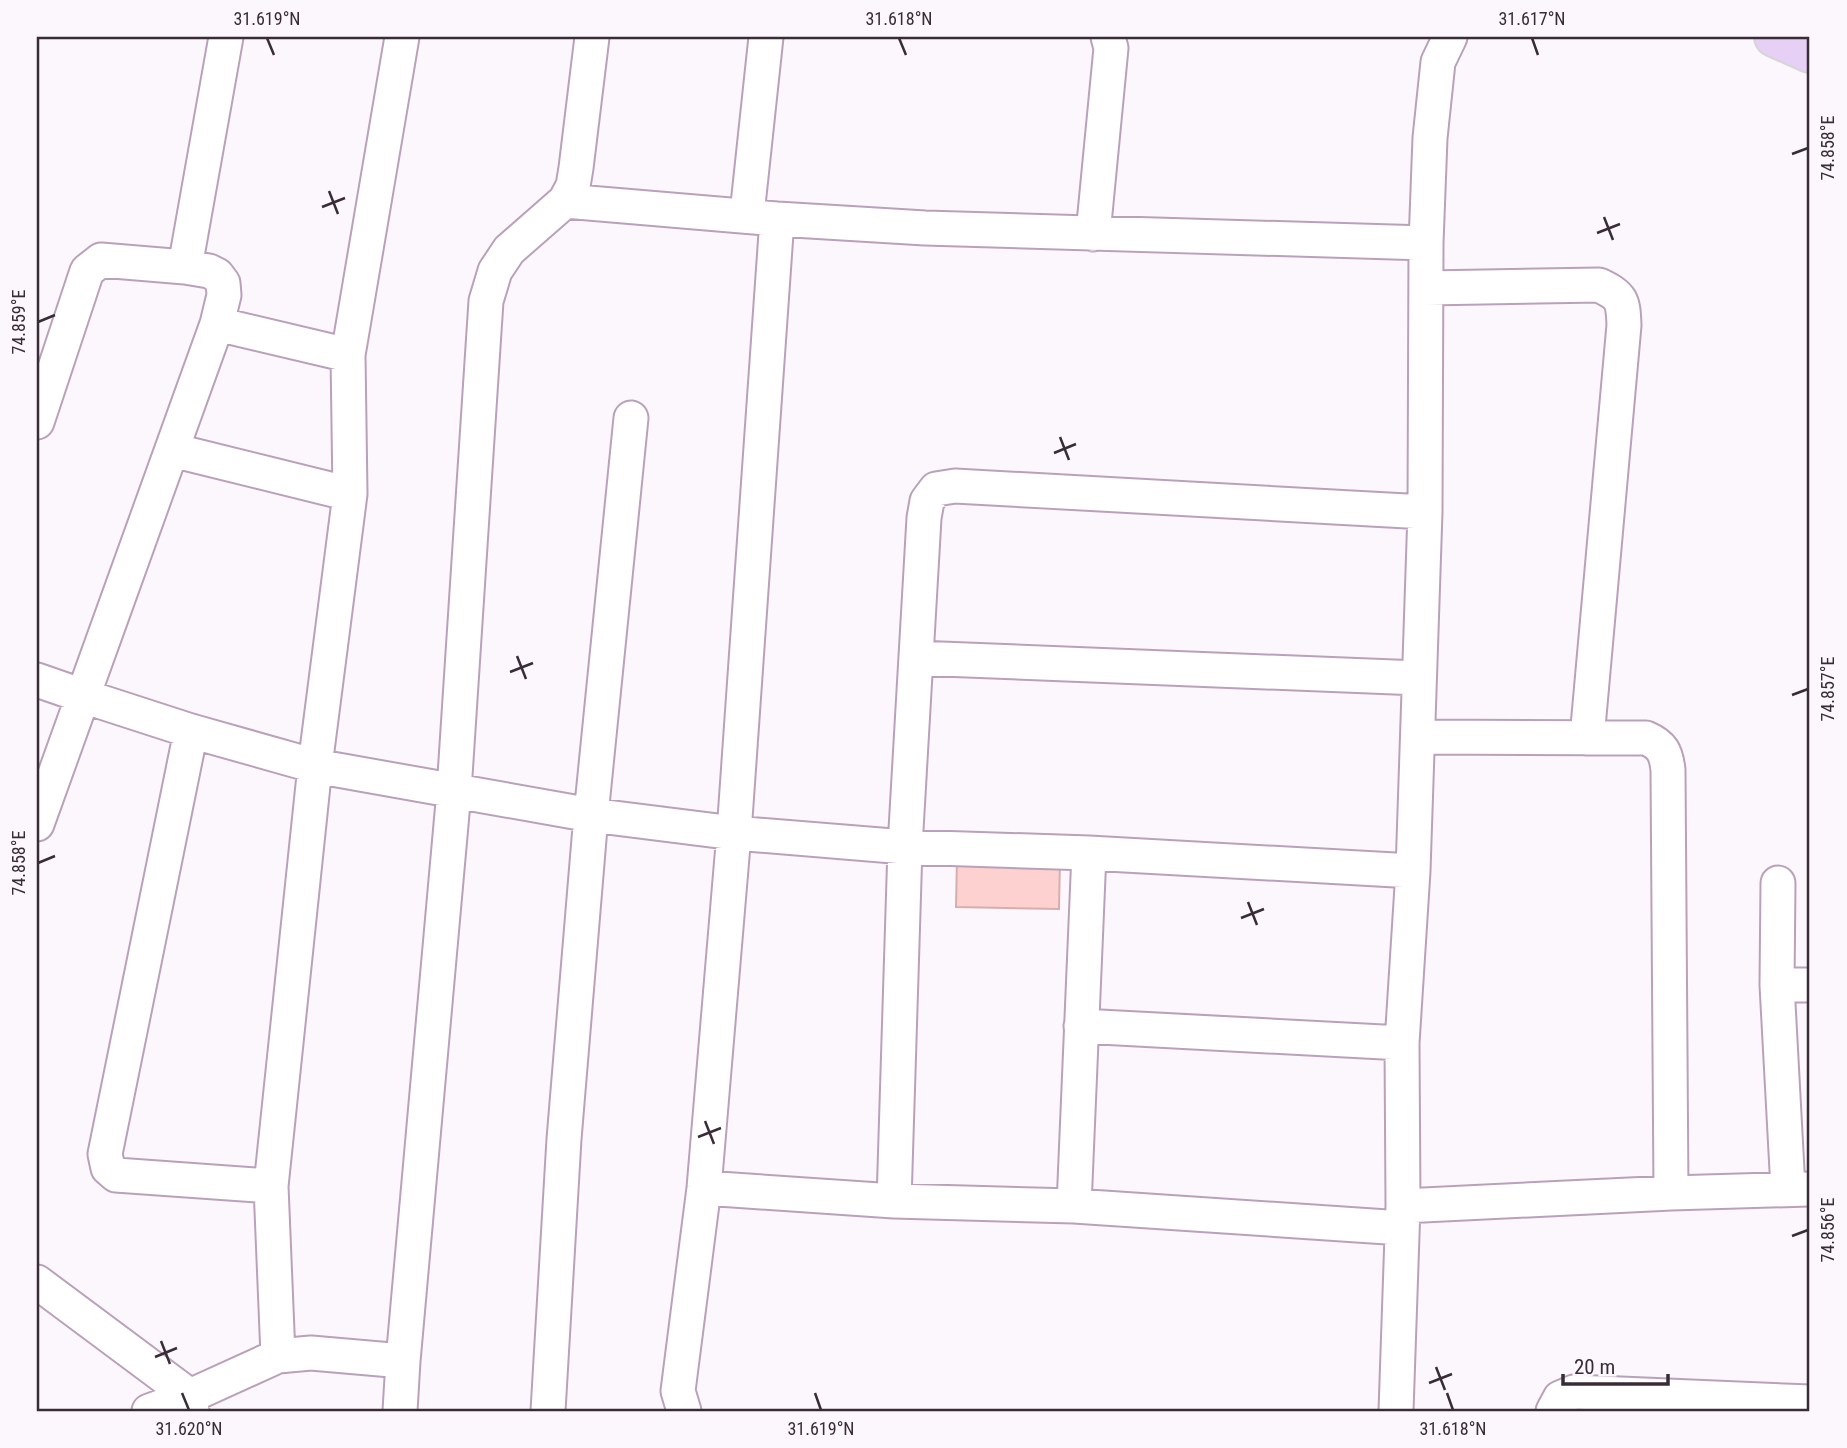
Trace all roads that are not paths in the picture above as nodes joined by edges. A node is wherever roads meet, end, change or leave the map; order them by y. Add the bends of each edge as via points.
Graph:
1 (226, 37) edge
2 (402, 37) edge
3 (766, 37) edge
4 (1108, 37) edge
5 (1450, 37) edge
6 (1774, 37) edge
7 (586, 38) edge
8 (1810, 53) edge
9 (565, 201) junction
10 (762, 217) junction
11 (1093, 234) junction
12 (1426, 243) junction
13 (184, 267) junction
14 (1426, 288) junction
15 (217, 324) junction
16 (348, 355) junction
17 (631, 418) dead end
18 (37, 422) edge
19 (172, 450) junction
20 (350, 494) junction
21 (1425, 512) junction
22 (916, 658) junction
23 (1419, 678) junction
24 (37, 680) edge
25 (83, 696) junction
26 (191, 731) junction
27 (1418, 737) junction
28 (1587, 738) junction
29 (314, 766) junction
30 (454, 791) junction
31 (591, 815) junction
32 (37, 824) edge
33 (734, 833) junction
34 (905, 847) junction
35 (1088, 853) junction
36 (1413, 871) junction
37 (1778, 883) dead end
38 (1777, 985) junction
39 (1810, 985) edge
40 (1081, 1027) junction
41 (1402, 1043) junction
42 (271, 1186) junction
43 (704, 1188) junction
44 (1799, 1189) edge
45 (1671, 1193) junction
46 (894, 1201) junction
47 (1074, 1206) junction
48 (1403, 1217) junction
49 (37, 1282) edge
50 (278, 1356) junction
51 (403, 1361) junction
52 (1810, 1402) edge
53 (191, 1403) edge
54 (1753, 1406) edge
55 (149, 1411) edge
56 (400, 1411) edge
57 (548, 1411) edge
58 (684, 1411) edge
59 (1396, 1411) edge
60 (1553, 1411) edge

1 - 13 street
2 - 16 street
3 - 10 street
4 - 11 street via 1111,48
5 - 12 street via 1438,62
6 - 8 highway
7 - 9 street via 576,168
9 - 10 street
9 - 30 street via 509,250 495,271 486,301
10 - 11 street
10 - 33 street
11 - 12 street
12 - 14 street
13 - 15 street via 209,271 223,283
13 - 18 street via 101,260 87,271
14 - 21 street
14 - 28 street via 1599,285 1617,294 1623,308
15 - 16 street
15 - 19 street
16 - 20 street
17 - 31 street
19 - 20 street
19 - 25 street
20 - 29 street
21 - 22 street via 955,486 936,489 927,500 924,517
21 - 23 street
22 - 23 street
22 - 34 street
23 - 27 street
24 - 25 street
25 - 26 street
25 - 32 street
26 - 29 street
26 - 42 street via 106,1161 108,1168 124,1177
27 - 28 street
27 - 36 street
28 - 45 street via 1646,738 1661,745 1666,755
29 - 30 street
29 - 42 street
30 - 31 street
30 - 51 street
31 - 33 street
31 - 57 street via 564,1139
33 - 34 street
33 - 43 street
34 - 35 street
34 - 46 street
35 - 36 street
35 - 40 street
36 - 41 street
37 - 38 street
38 - 39 street
38 - 44 street
40 - 41 street
40 - 47 street
41 - 48 street
42 - 50 street
43 - 46 street
43 - 58 street via 678,1391
44 - 45 street
45 - 48 street
46 - 47 street
47 - 48 street
48 - 59 street
49 - 53 street
50 - 51 street via 311,1353
50 - 53 street
51 - 56 street
52 - 54 street
53 - 55 street
54 - 60 street via 1574,1392 1560,1398

